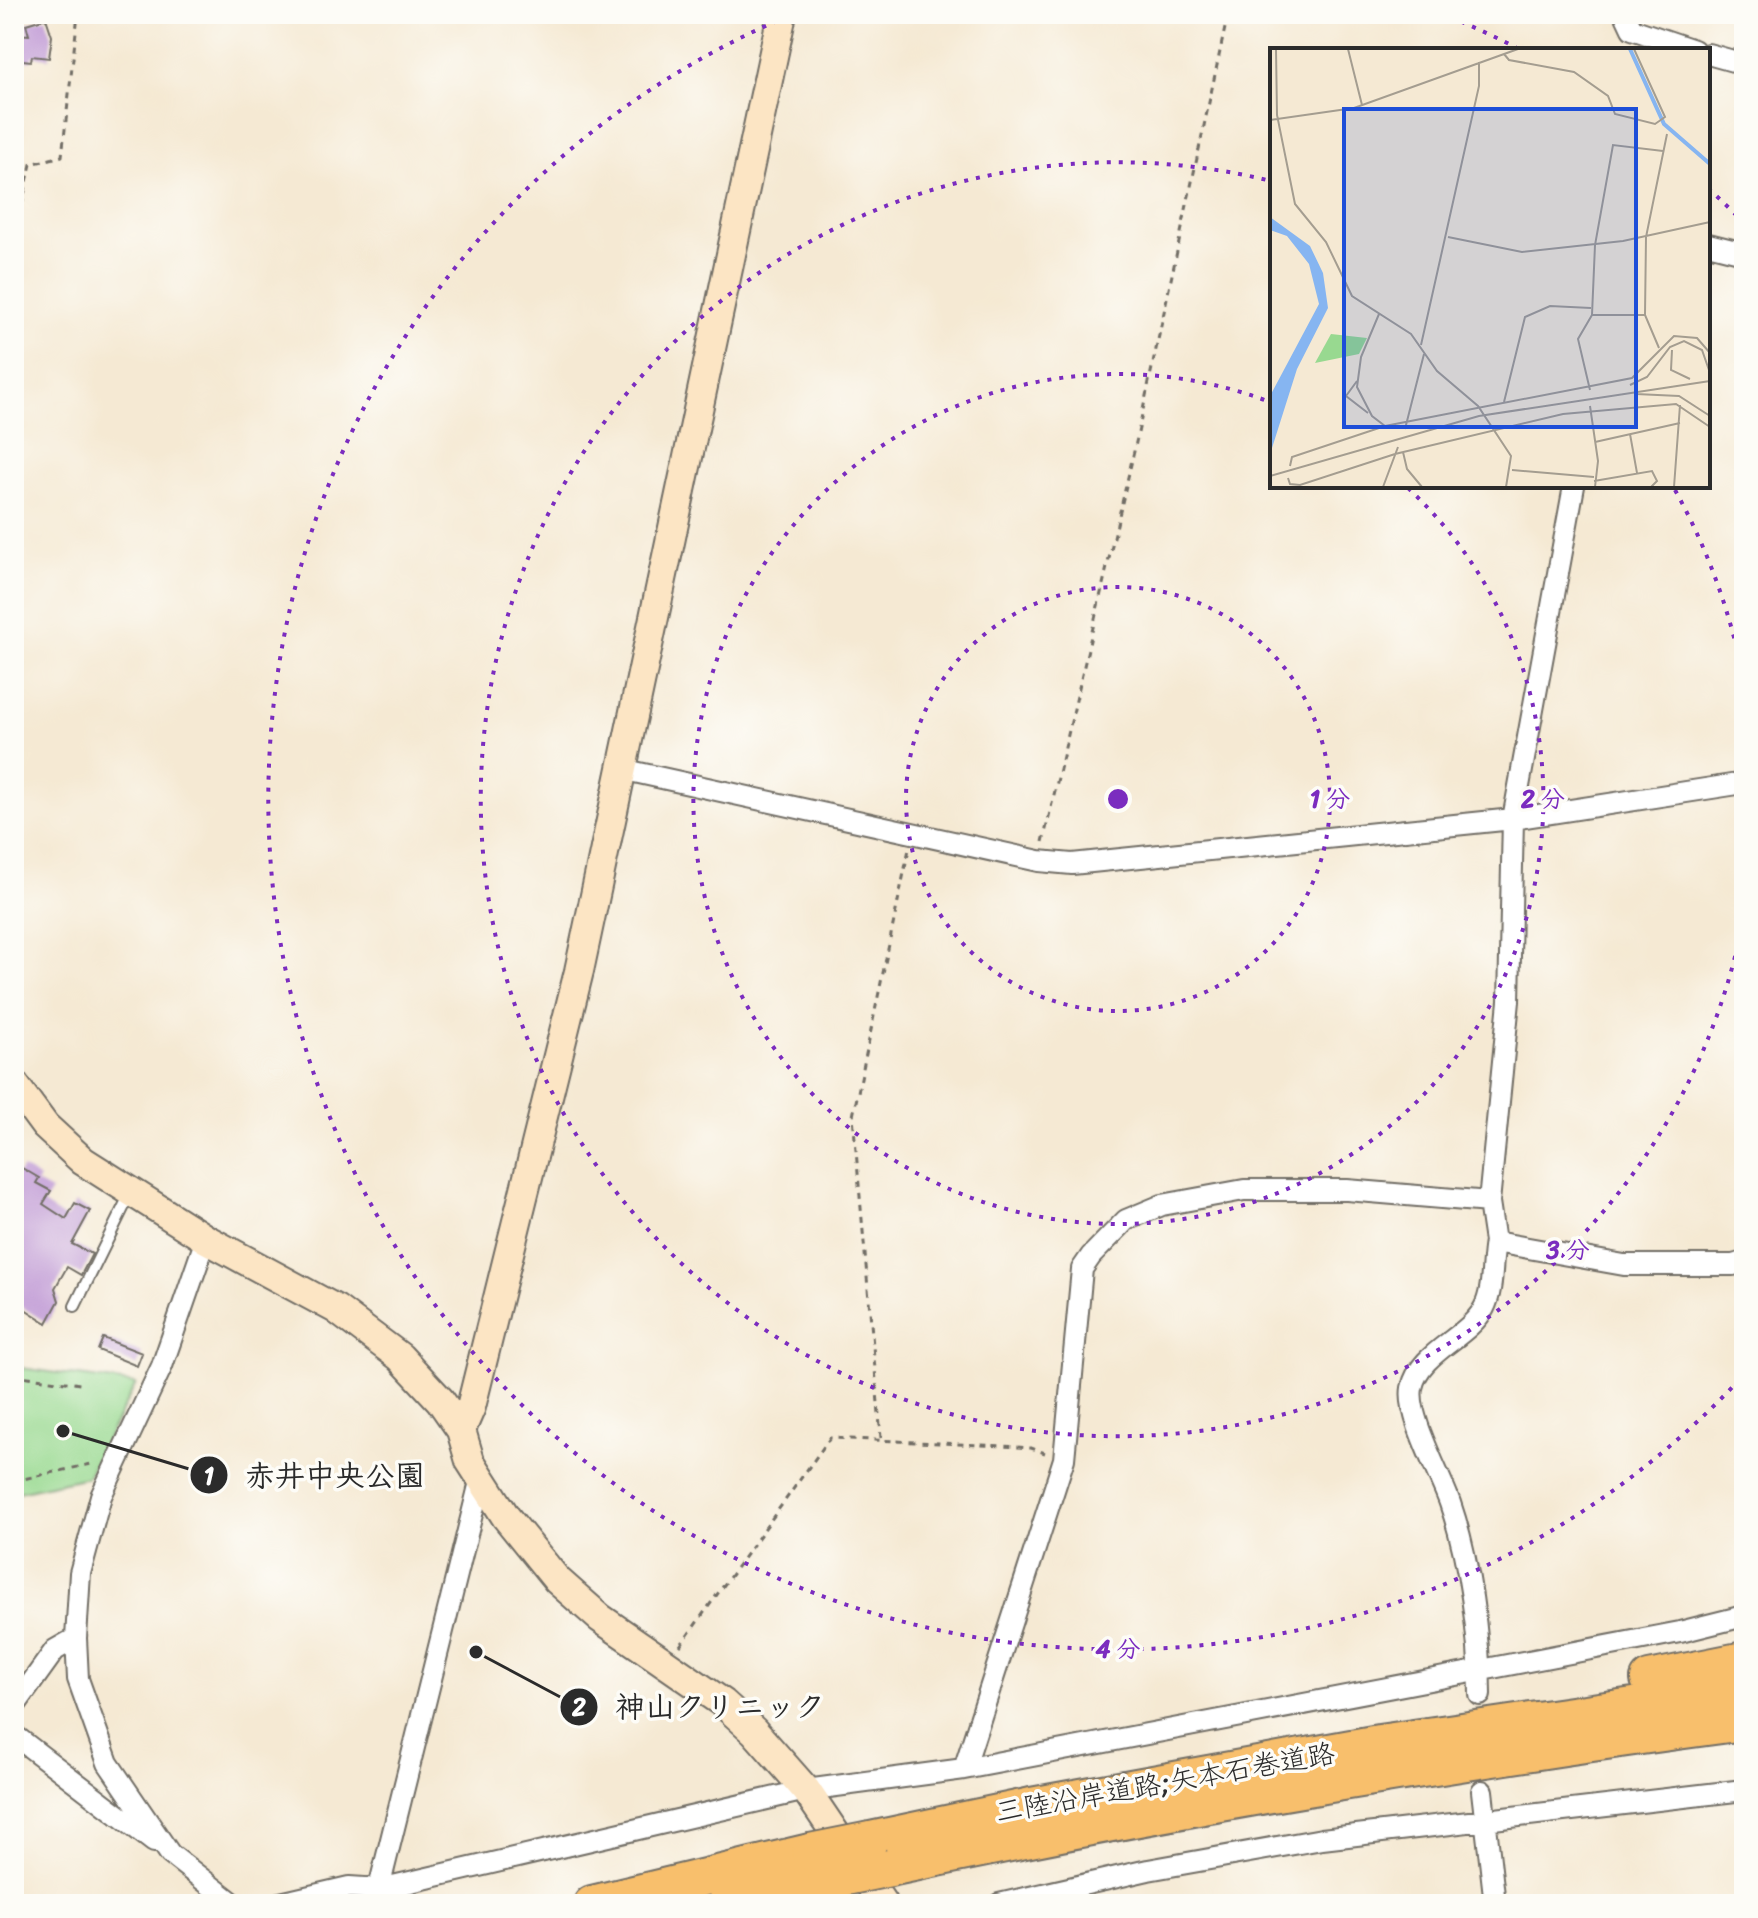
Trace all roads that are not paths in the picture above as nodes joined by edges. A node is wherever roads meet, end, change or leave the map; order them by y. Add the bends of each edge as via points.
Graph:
1 (782, 14) edge
2 (1625, 14) edge
3 (1688, 48) edge
4 (1710, 55) edge
5 (1744, 64) edge
6 (1710, 244) edge
7 (1744, 253) edge
8 (1574, 488) edge
9 (621, 769) junction
10 (1744, 783) edge
11 (1513, 819) junction
12 (14, 1084) edge
13 (131, 1193) junction
14 (1489, 1202) junction
15 (206, 1239) junction
16 (1495, 1242) junction
17 (1744, 1262) edge
18 (75, 1306) dead end
19 (461, 1430) junction
20 (481, 1478) junction
21 (1744, 1616) edge
22 (76, 1638) junction
23 (1744, 1660) edge
24 (1480, 1669) junction
25 (1744, 1690) edge
26 (1480, 1695) dead end
27 (14, 1707) edge
28 (1744, 1722) edge
29 (14, 1735) edge
30 (964, 1769) junction
31 (1193, 1776) junction
32 (806, 1790) junction
33 (1744, 1790) edge
34 (1482, 1791) dead end
35 (1486, 1822) junction
36 (170, 1854) junction
37 (880, 1854) junction
38 (818, 1867) junction
39 (378, 1897) edge
40 (234, 1904) edge
41 (276, 1904) edge
42 (592, 1904) edge
43 (725, 1904) edge
44 (883, 1904) edge
45 (999, 1904) edge
46 (1495, 1904) edge

1 - 9 street
2 - 3 street via 1632,29
4 - 5 street
6 - 7 street
8 - 11 street
9 - 11 street via 1072,864
9 - 19 street via 579,971
10 - 11 street
11 - 14 street via 1509,1001
12 - 13 street via 45,1126 83,1161
13 - 15 street
13 - 18 lane
14 - 16 street
14 - 30 street via 1347,1190 1244,1190 1162,1205 1126,1220 1091,1256 1082,1269 1064,1459
15 - 19 street via 336,1309 400,1357
15 - 22 street via 162,1366 101,1496 80,1573
16 - 17 street via 1624,1265
16 - 24 street via 1485,1306 1428,1361 1412,1390 1413,1408 1451,1504
19 - 20 street
20 - 32 street via 557,1580 600,1618 723,1703
20 - 39 street
21 - 24 street
22 - 27 street via 55,1650
22 - 36 street via 78,1679 108,1763
23 - 31 highway via 1379,1731
24 - 26 street
24 - 30 street
25 - 31 highway, 三陸沿岸道路;矢本石巻道路
28 - 37 highway, 三陸沿岸道路;矢本石巻道路 via 1525,1751
29 - 36 street
30 - 32 street
31 - 37 highway, 三陸沿岸道路;矢本石巻道路 via 1031,1806
32 - 39 street
32 - 44 street
33 - 35 street
34 - 35 street
35 - 45 street via 1308,1841
35 - 46 street
36 - 40 street
37 - 38 highway, 三陸沿岸道路;矢本石巻道路, bridge
38 - 42 highway, 三陸沿岸道路;矢本石巻道路
38 - 43 highway, 三陸沿岸道路;矢本石巻道路
39 - 41 street via 349,1887

